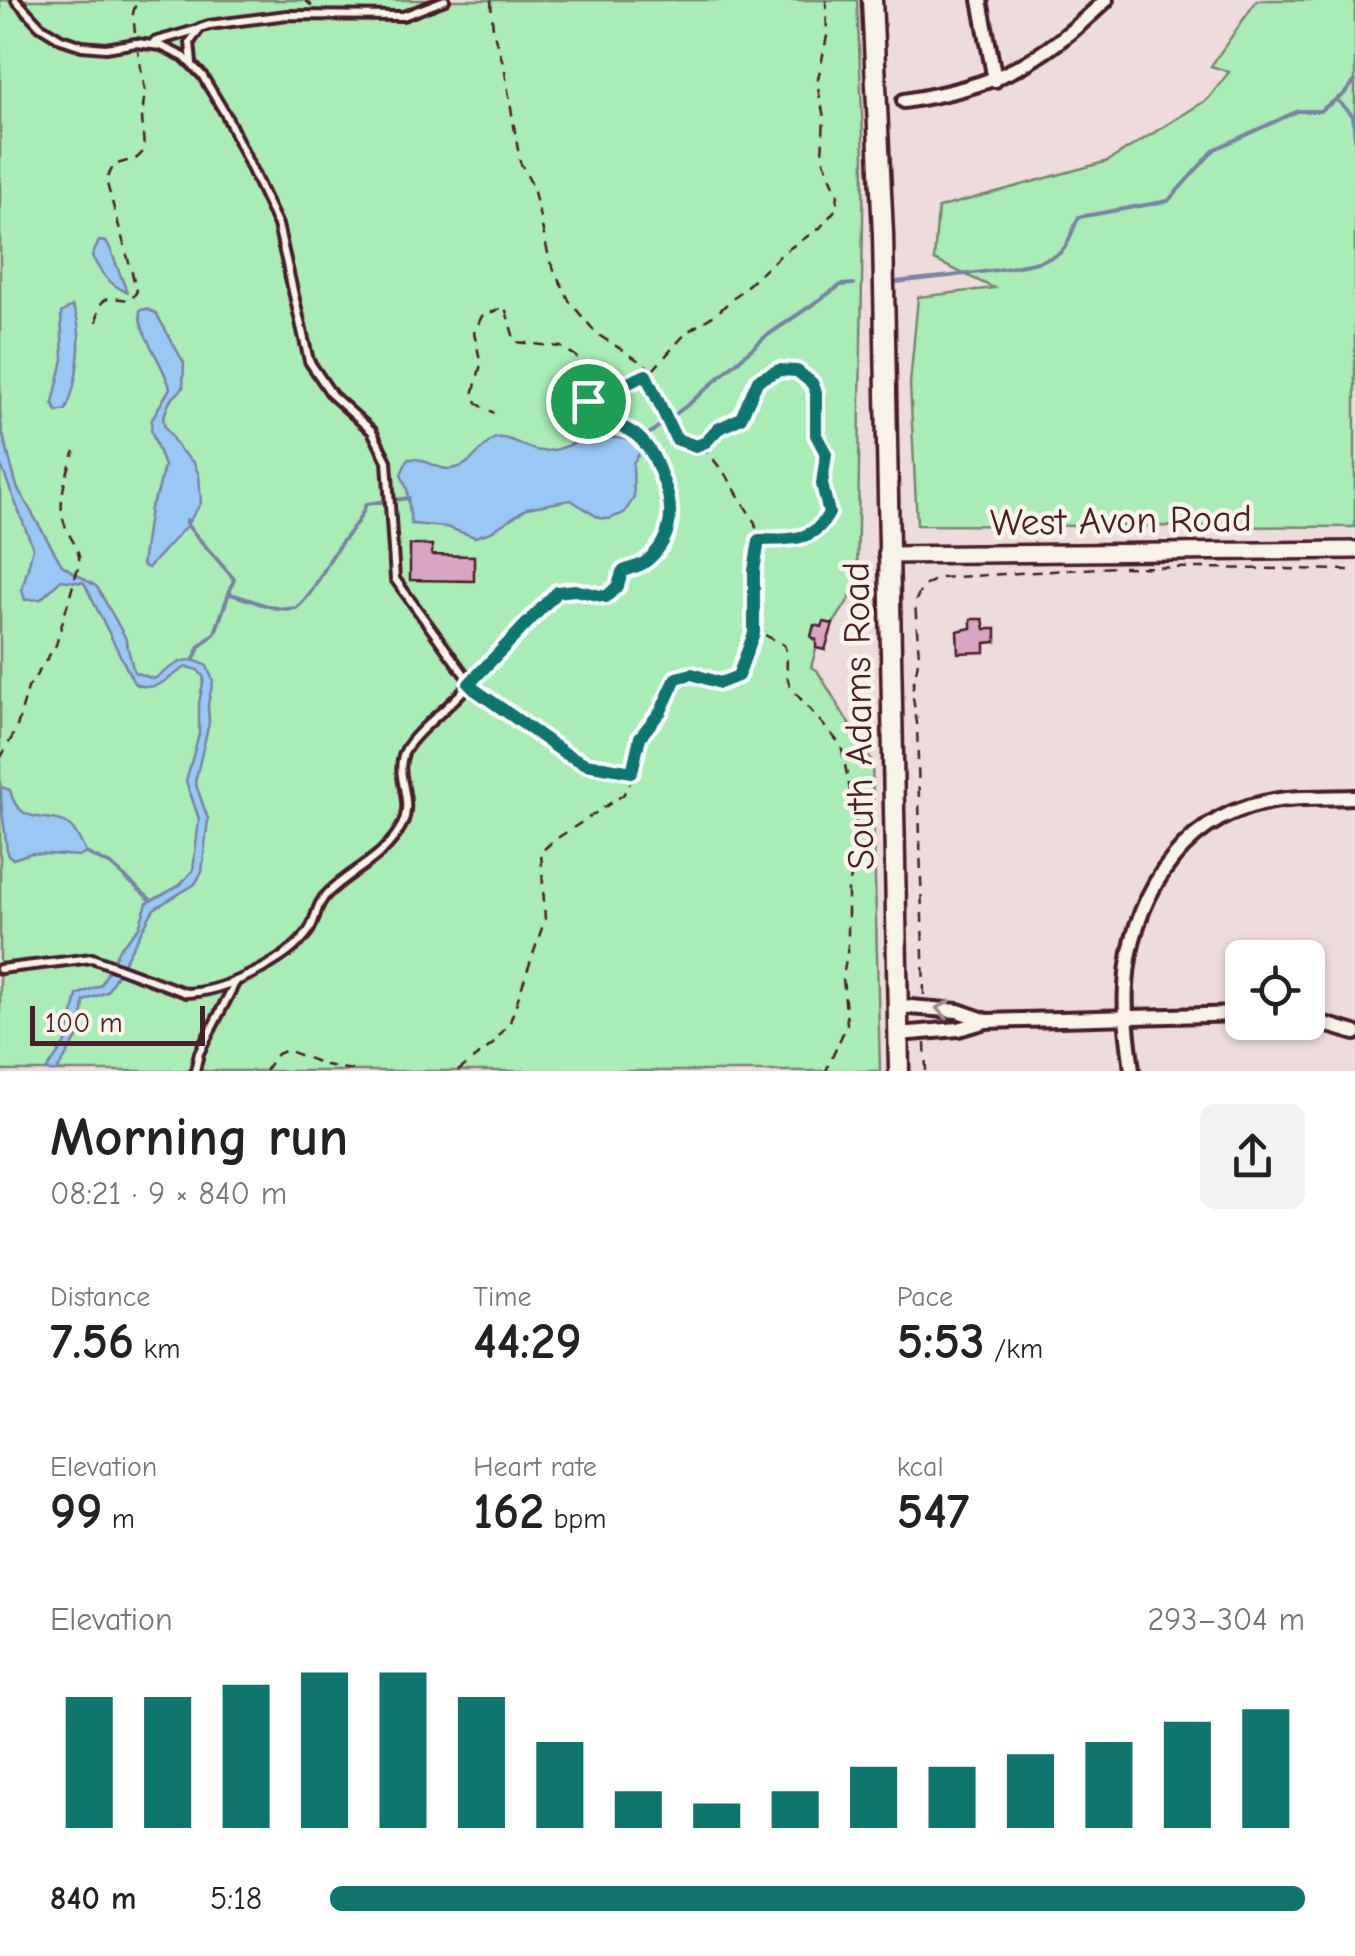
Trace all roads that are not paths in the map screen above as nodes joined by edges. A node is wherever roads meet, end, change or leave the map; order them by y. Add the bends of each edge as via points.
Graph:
1 (16, 0) edge
2 (446, 0) edge
3 (872, 0) edge
4 (980, 0) edge
5 (1106, 0) edge
6 (200, 28) junction
7 (150, 43) junction
8 (192, 64) junction
9 (995, 80) junction
10 (904, 101) dead end
11 (1355, 550) edge
12 (887, 555) junction
13 (754, 633) road end
14 (469, 684) junction
15 (1355, 797) edge
16 (0, 969) edge
17 (237, 980) junction
18 (898, 1006) junction
19 (1225, 1014) edge
20 (1126, 1016) junction
21 (986, 1021) junction
22 (1325, 1025) edge
23 (1355, 1033) edge
24 (898, 1034) junction
25 (195, 1071) edge
26 (899, 1071) edge
27 (1132, 1071) edge

1 - 7 lane via 40,26 82,46
2 - 6 lane via 402,16 287,15
3 - 12 main road, South Adams Road
4 - 9 street
5 - 9 street via 1038,59
6 - 7 lane
6 - 8 lane via 190,42
7 - 8 lane
8 - 14 lane via 220,102 278,225 309,361 372,431 388,461 395,579
9 - 10 street
11 - 12 street, West Avon Road
12 - 18 main road, South Adams Road
13 - 14 lane via 734,680 676,678 640,737 632,772 566,754
14 - 17 lane via 404,752 401,778 408,802 392,840 318,903 307,934
15 - 20 street via 1261,803 1200,830 1156,880 1140,914 1129,954
16 - 17 lane via 92,958 186,993
17 - 25 lane
21 -> 18 street via 958,1011
18 - 24 main road, South Adams Road
19 - 20 street
20 - 21 street
20 - 27 street
21 - 24 street
22 - 23 street
24 - 26 main road, South Adams Road

